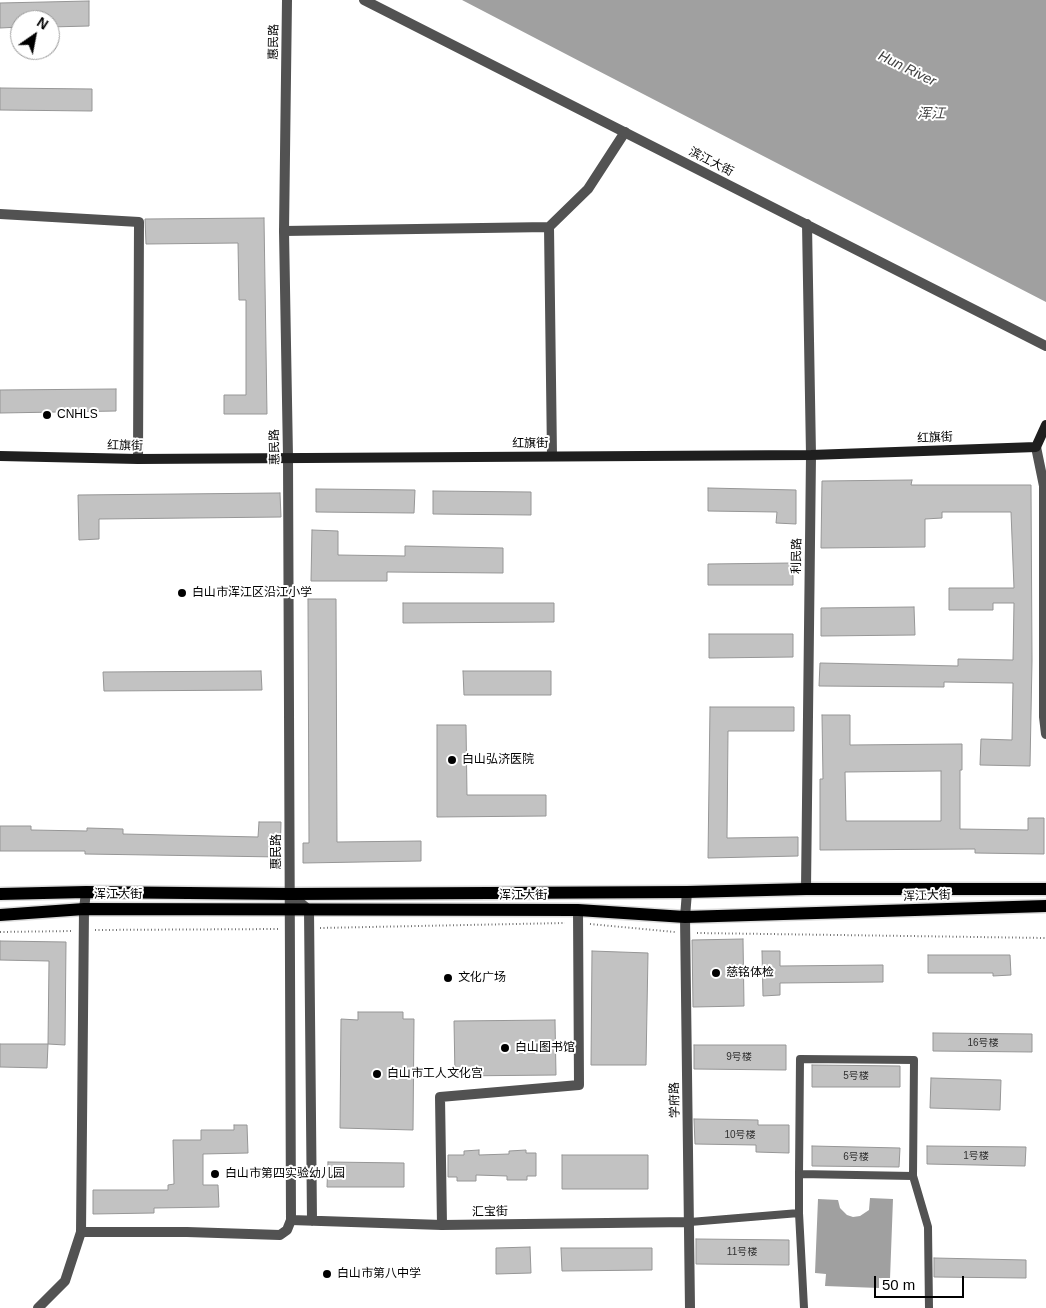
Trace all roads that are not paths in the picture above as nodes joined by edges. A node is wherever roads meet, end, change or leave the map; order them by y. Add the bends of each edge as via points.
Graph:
1 (287, 0) edge
2 (364, 0) edge
3 (625, 132) junction
4 (0, 214) edge
5 (806, 224) junction
6 (549, 226) junction
7 (284, 231) junction
8 (1046, 346) edge
9 (1046, 425) edge
10 (1036, 447) junction
11 (811, 455) junction
12 (0, 456) edge
13 (552, 456) junction
14 (288, 457) junction
15 (138, 459) junction
16 (1046, 734) edge
17 (806, 889) junction
18 (1046, 889) edge
19 (86, 892) junction
20 (687, 892) junction
21 (0, 894) edge
22 (290, 894) junction
23 (1046, 906) edge
24 (84, 909) junction
25 (290, 910) junction
26 (309, 910) junction
27 (0, 915) edge
28 (578, 917) junction
29 (685, 917) junction
30 (799, 1174) junction
31 (913, 1176) junction
32 (799, 1213) junction
33 (291, 1220) junction
34 (312, 1221) junction
35 (690, 1222) junction
36 (442, 1225) junction
37 (81, 1232) junction
38 (38, 1308) edge
39 (690, 1308) edge
40 (804, 1308) edge
41 (929, 1308) edge

1 - 7 street, 惠民路
2 - 3 street, 滨江大街
3 - 5 street, 滨江大街
3 - 6 street via 588,189
4 - 15 street via 139,222
5 - 8 street, 滨江大街
5 - 11 street, 利民路
6 - 7 street
6 - 13 street
7 - 14 street, 惠民路
9 - 10 main road
10 - 11 main road, 红旗街
10 - 16 street via 1044,486
11 - 13 main road, 红旗街
11 - 17 street, 利民路
12 - 15 main road, 红旗街
13 - 14 main road, 红旗街
14 - 15 main road, 红旗街
14 - 22 street, 惠民路
17 - 18 main road, 浑江大街
17 - 20 main road, 浑江大街
19 - 21 main road, 浑江大街
19 - 22 main road, 浑江大街
19 - 24 street
20 - 22 main road, 浑江大街
20 - 29 street, 学府路
22 - 25 street, 惠民路
22 - 26 street
23 - 29 main road, 浑江大街
24 - 25 main road, 浑江大街
24 - 27 main road, 浑江大街
24 - 37 street
25 - 26 main road, 浑江大街
25 - 33 street, 惠民路
26 - 28 main road, 浑江大街
26 - 34 street
28 - 29 main road, 浑江大街
28 - 36 street via 579,1086 440,1097
29 - 35 street, 学府路
30 - 31 lane
30 - 31 lane via 800,1059 914,1060
30 - 32 lane
31 - 41 lane via 928,1227
32 - 35 lane
32 - 40 lane
33 - 34 street, 汇宝街
33 - 37 street via 287,1230 280,1235
34 - 36 street, 汇宝街
35 - 36 street, 汇宝街
35 - 39 street, 学府路
37 - 38 street via 65,1282

